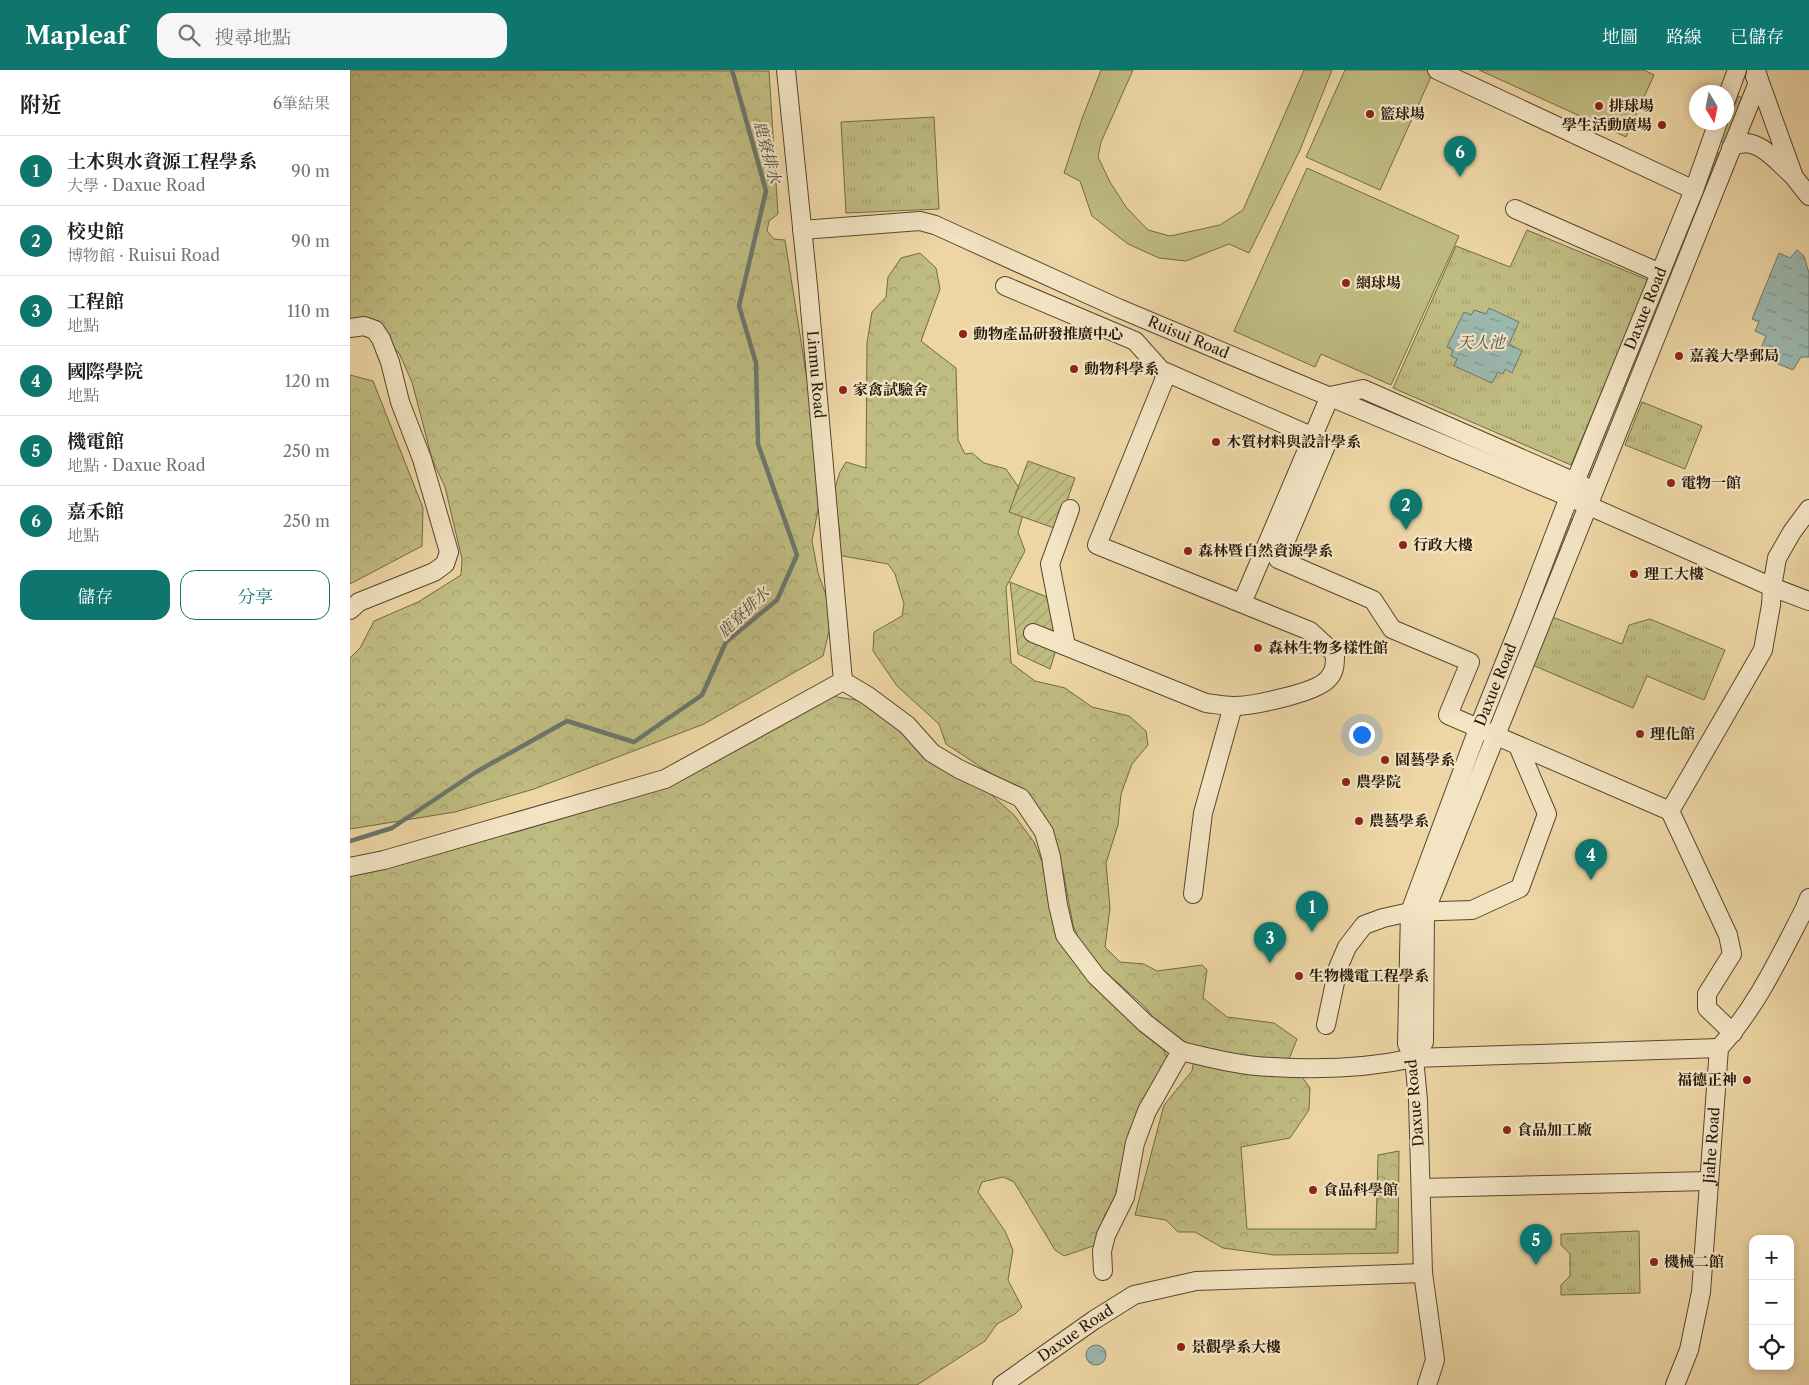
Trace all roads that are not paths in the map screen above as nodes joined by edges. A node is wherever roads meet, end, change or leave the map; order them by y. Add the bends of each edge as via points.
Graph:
1 (786, 70) edge
2 (1437, 70) edge
3 (1737, 70) edge
4 (1754, 73) edge
5 (1732, 85) edge
6 (1715, 130) edge
7 (1731, 148) junction
8 (1794, 177) junction
9 (1694, 190) junction
10 (1809, 196) edge
11 (1515, 209) dead end
12 (802, 230) junction
13 (1660, 273) junction
14 (1006, 286) dead end
15 (350, 328) edge
16 (1167, 373) junction
17 (1330, 396) junction
18 (1313, 436) junction
19 (1572, 489) junction
20 (1591, 498) junction
21 (1070, 508) dead end
22 (1809, 509) edge
23 (1772, 587) junction
24 (1809, 601) edge
25 (1242, 603) junction
26 (350, 610) edge
27 (1033, 633) dead end
28 (1066, 646) junction
29 (843, 681) junction
30 (1233, 706) junction
31 (1478, 728) junction
32 (1495, 736) junction
33 (1518, 746) junction
34 (1670, 811) junction
35 (350, 867) edge
36 (1193, 894) dead end
37 (1809, 898) edge
38 (1418, 912) junction
39 (1326, 1025) dead end
40 (1733, 1033) junction
41 (1719, 1048) junction
42 (1181, 1051) junction
43 (1414, 1058) junction
44 (1708, 1181) junction
45 (1421, 1188) junction
46 (1103, 1271) dead end
47 (1424, 1273) junction
48 (1002, 1385) edge
49 (1427, 1385) edge
50 (1675, 1385) edge

1 - 12 street, Linmu Road
2 - 9 street
3 - 5 street
4 - 7 street
4 - 8 street
6 - 9 street, Daxue Road
7 - 8 street via 1744,142 1756,145
7 - 20 street
8 - 10 street
9 - 13 street, Daxue Road
11 - 13 street
12 - 17 street, Ruisui Road via 920,221 934,224 1118,308
12 - 29 street, Linmu Road
13 - 19 street, Daxue Road
14 - 16 street via 1136,341
15 - 26 street via 364,326 375,330 381,339 422,459 449,552 445,564 434,572 359,602
16 - 18 street
16 - 25 street via 1098,545
17 - 18 street
17 - 19 street, Ruisui Road
18 - 25 street
18 - 31 street via 1328,442 1278,559 1373,600 1392,629 1470,662 1448,714
19 - 20 street, Ruisui Road
19 - 31 street, Daxue Road
20 - 23 street, Ruisui Road
20 - 32 street
21 - 28 street via 1050,564
22 - 23 street via 1777,558
23 - 24 street, Ruisui Road
23 - 34 street via 1763,650
25 - 30 street via 1310,631 1334,654 1335,668 1320,686 1277,699
27 - 28 street
28 - 30 street via 1206,703
29 - 35 street via 665,779
29 - 42 street via 906,725 932,752 959,769 1021,798 1044,832 1065,935 1096,976 1145,1023
30 - 36 street via 1202,814
31 - 32 street
31 - 38 street, Daxue Road
32 - 33 street
32 - 38 street
33 - 34 street
33 - 38 street via 1547,814 1520,888 1472,910
34 - 40 street via 1728,935 1732,954 1707,994 1707,1008
37 - 40 street via 1757,1000
38 - 39 street via 1364,925 1347,947 1338,968
38 - 43 street, Daxue Road via 1407,1044
40 - 41 street
41 - 43 street
41 - 44 street, Jiahe Road
42 - 43 street via 1271,1068 1382,1065
42 - 46 street via 1147,1110 1135,1143 1125,1197 1106,1235 1102,1252
43 - 45 street, Daxue Road
44 - 45 street
44 - 50 street, Jiahe Road via 1701,1292 1688,1350
45 - 47 street, Daxue Road
47 - 48 street, Daxue Road via 1196,1280 1134,1295
47 - 49 street, Daxue Road via 1435,1360

